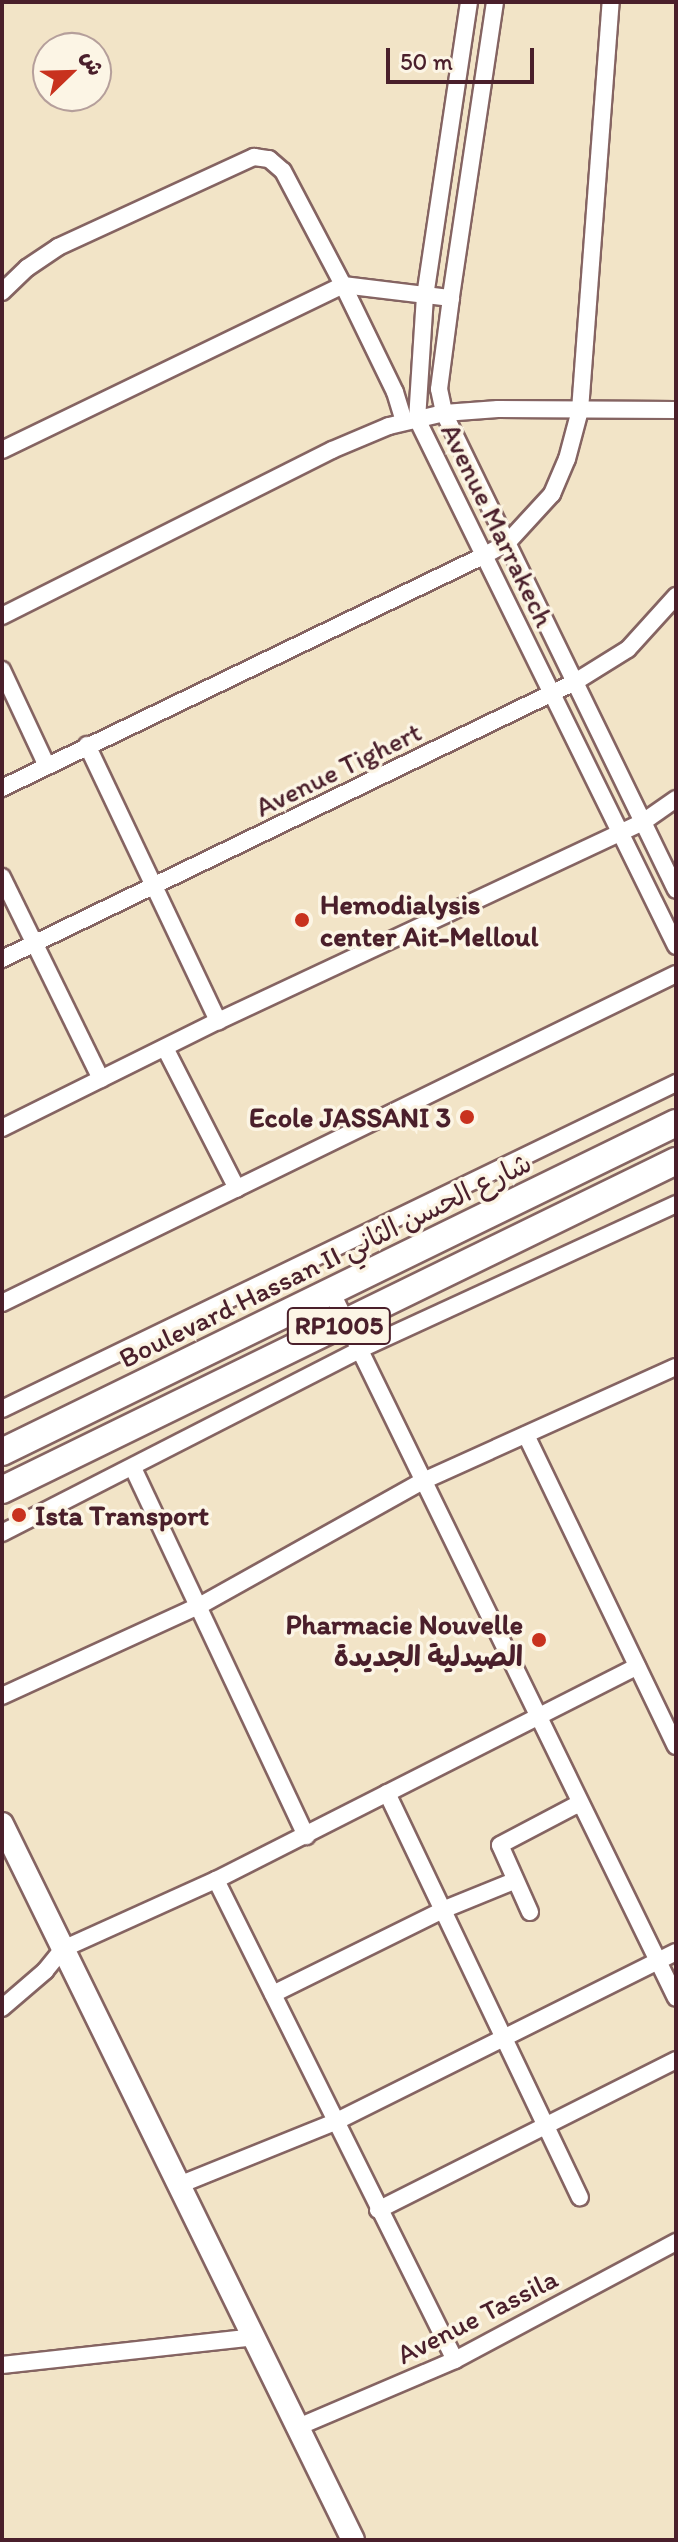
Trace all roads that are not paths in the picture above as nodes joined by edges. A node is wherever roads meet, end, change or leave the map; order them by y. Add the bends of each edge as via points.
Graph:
1 (469, 2) edge
2 (495, 2) edge
3 (611, 2) edge
4 (462, 45) junction
5 (489, 45) junction
6 (448, 128) junction
7 (474, 134) junction
8 (343, 285) junction
9 (2, 292) edge
10 (425, 296) junction
11 (451, 298) junction
12 (580, 410) junction
13 (676, 410) edge
14 (444, 413) junction
15 (410, 420) junction
16 (2, 450) edge
17 (507, 543) junction
18 (485, 555) junction
19 (676, 596) edge
20 (2, 616) edge
21 (2, 670) edge
22 (575, 682) junction
23 (552, 695) junction
24 (87, 745) junction
25 (47, 766) junction
26 (2, 788) edge
27 (676, 799) edge
28 (643, 822) junction
29 (621, 830) junction
30 (2, 877) edge
31 (155, 885) junction
32 (676, 890) edge
33 (34, 943) junction
34 (676, 946) edge
35 (2, 959) edge
36 (676, 974) edge
37 (218, 1021) junction
38 (165, 1048) junction
39 (101, 1079) junction
40 (676, 1083) edge
41 (676, 1123) edge
42 (2, 1128) edge
43 (676, 1161) edge
44 (237, 1189) junction
45 (676, 1204) edge
46 (332, 1293) junction
47 (2, 1303) edge
48 (346, 1322) junction
49 (359, 1350) junction
50 (676, 1367) edge
51 (2, 1409) edge
52 (526, 1435) junction
53 (2, 1452) edge
54 (133, 1468) junction
55 (423, 1481) junction
56 (2, 1490) edge
57 (2, 1533) edge
58 (199, 1606) junction
59 (637, 1666) junction
60 (2, 1696) edge
61 (538, 1716) junction
62 (676, 1746) edge
63 (387, 1793) junction
64 (580, 1803) junction
65 (2, 1824) edge
66 (306, 1836) junction
67 (216, 1880) junction
68 (514, 1881) junction
69 (445, 1909) junction
70 (530, 1912) dead end
71 (63, 1949) junction
72 (676, 1952) edge
73 (658, 1961) junction
74 (273, 1994) junction
75 (676, 1998) edge
76 (2, 2008) edge
77 (503, 2038) junction
78 (676, 2060) edge
79 (335, 2122) junction
80 (546, 2125) junction
81 (179, 2185) junction
82 (580, 2197) dead end
83 (378, 2210) junction
84 (676, 2242) edge
85 (254, 2337) junction
86 (455, 2360) junction
87 (2, 2365) edge
88 (298, 2427) junction
89 (353, 2540) edge

1 - 4 street, Avenue Marrakech
2 - 5 street, Avenue Marrakech
3 - 12 street
4 - 5 street
4 - 6 street, Avenue Marrakech
5 - 7 street, Avenue Marrakech
6 - 7 street
6 - 10 street, Avenue Marrakech
7 - 11 street, Avenue Marrakech
8 - 9 street via 283,171 269,159 254,157 58,247
8 - 10 street
8 - 15 street
8 - 16 street
10 - 11 street
10 - 15 street, Avenue Marrakech
11 - 14 street, Avenue Marrakech via 439,389
12 - 13 street
12 - 14 street
12 - 17 street via 552,494
14 - 15 street
14 - 17 street, Avenue Marrakech
15 - 18 street, Avenue Marrakech
15 - 20 street via 332,450
17 - 18 street
17 - 22 street, Avenue Marrakech
18 - 23 street, Avenue Marrakech
18 - 24 street
19 - 22 street, Avenue Tighert via 628,649
21 - 25 street
22 - 23 street, Avenue Tighert
22 - 28 street, Avenue Marrakech
23 - 29 street, Avenue Marrakech
23 - 31 street, Avenue Tighert
24 - 25 street
24 - 31 street
25 - 26 street
27 - 28 street
28 - 29 street
28 - 32 street, Avenue Marrakech
29 - 34 street, Avenue Marrakech
29 - 37 street
30 - 33 street
31 - 33 street, Avenue Tighert
31 - 37 street
33 - 35 street, Avenue Tighert
33 - 39 street
36 - 44 street
37 - 38 street
38 - 39 street
38 - 44 street
39 - 42 street
40 - 51 street
41 - 46 main road, Boulevard Hassan II شارع الحسن الثاني / RP1005
43 - 48 main road, RP1005
44 - 47 street
45 - 49 street
46 - 48 street
46 - 53 main road, Boulevard Hassan II شارع الحسن الثاني / RP1005
48 - 49 street
48 - 56 main road, RP1005
49 - 54 street
49 - 55 street
50 - 52 street
52 - 55 street
52 - 59 street
54 - 57 street
54 - 58 street
55 - 58 street
55 - 61 street
58 - 60 street
58 - 66 street
59 - 61 street
59 - 62 street
61 - 63 street
61 - 64 street
63 - 66 street
63 - 69 street
64 - 68 street via 502,1843
64 - 73 street
65 - 71 street
66 - 67 street
67 - 71 street
67 - 74 street
68 - 69 street
68 - 70 street
69 - 74 street
69 - 77 street
71 - 76 street
71 - 81 street
72 - 73 street
73 - 75 street
73 - 77 street
74 - 79 street
77 - 79 street
77 - 80 street
78 - 80 street
79 - 81 street
79 - 83 street
80 - 82 street
80 - 83 street
81 - 85 street
83 - 86 street
84 - 86 street, Avenue Tassila
85 - 87 street
85 - 88 street
86 - 88 street, Avenue Tassila
88 - 89 street

